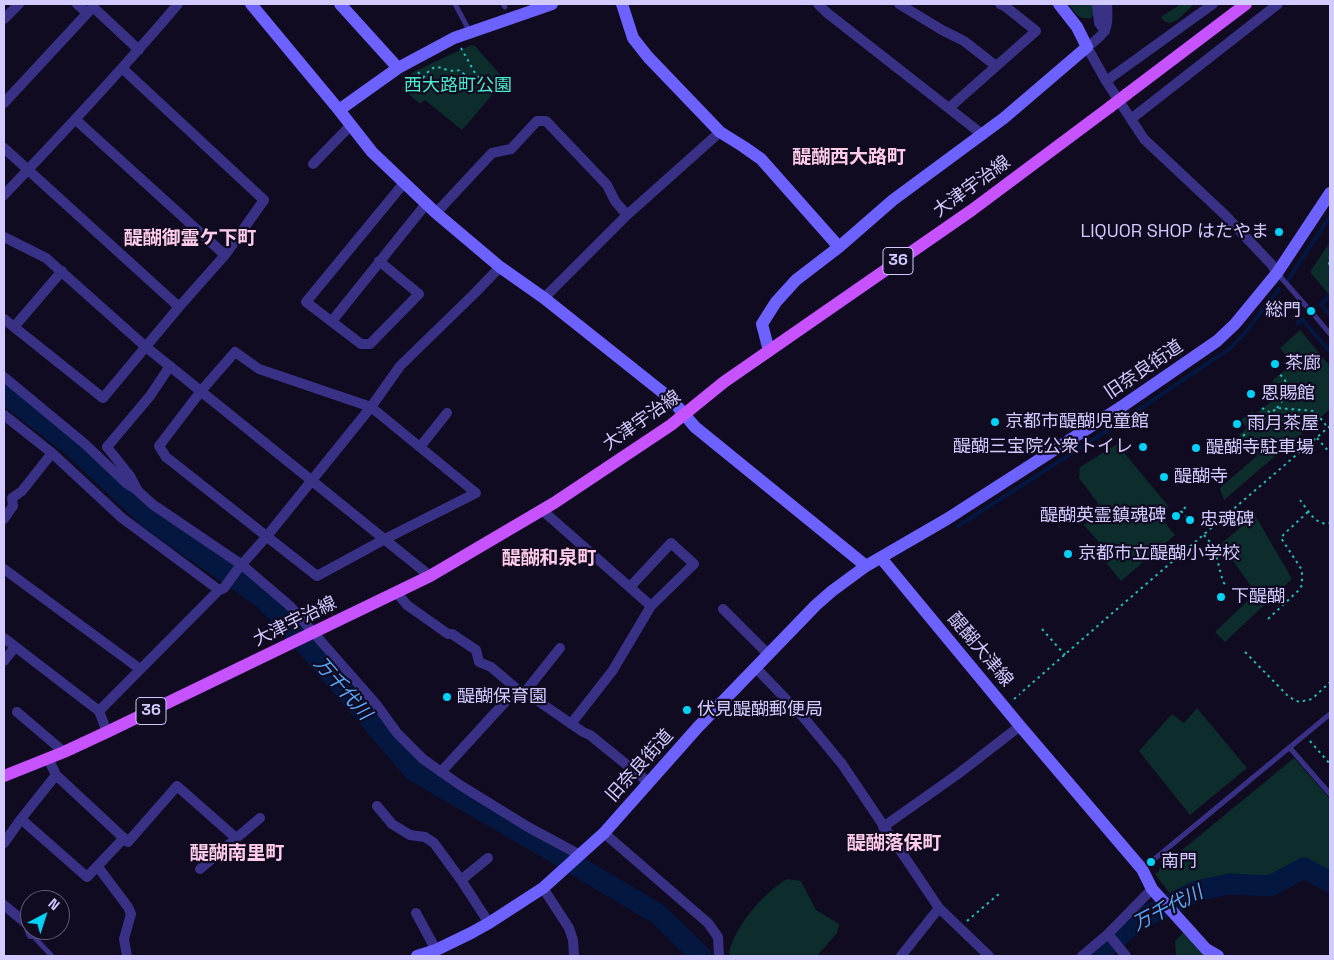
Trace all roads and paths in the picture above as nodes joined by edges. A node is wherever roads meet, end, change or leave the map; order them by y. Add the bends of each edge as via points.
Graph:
1 (19, 4) edge
2 (77, 4) edge
3 (178, 4) edge
4 (251, 4) edge
5 (340, 4) edge
6 (456, 4) edge
7 (552, 4) edge
8 (622, 4) edge
9 (818, 4) edge
10 (899, 4) edge
11 (1000, 4) edge
12 (1059, 4) edge
13 (1097, 4) edge
14 (1107, 4) edge
15 (1214, 4) edge
16 (1246, 4) edge
17 (1278, 4) edge
18 (87, 14) junction
19 (4, 19) edge
20 (1105, 31) junction
21 (470, 32) junction
22 (460, 46) dead end
23 (1087, 47) junction
24 (139, 50) junction
25 (996, 66) junction
26 (416, 67) dead end
27 (398, 68) junction
28 (123, 69) junction
29 (423, 78) junction
30 (1106, 81) junction
31 (482, 82) dead end
32 (435, 85) dead end
33 (456, 87) dead end
34 (4, 103) edge
35 (949, 108) junction
36 (339, 110) junction
37 (1131, 119) junction
38 (76, 120) junction
39 (351, 126) junction
40 (720, 132) junction
41 (982, 135) junction
42 (4, 148) edge
43 (313, 164) dead end
44 (28, 170) junction
45 (404, 183) junction
46 (1330, 193) edge
47 (4, 195) edge
48 (426, 204) junction
49 (436, 213) junction
50 (627, 215) junction
51 (4, 237) edge
52 (839, 247) junction
53 (225, 255) junction
54 (1330, 256) edge
55 (379, 261) junction
56 (500, 266) junction
57 (1330, 266) edge
58 (62, 271) junction
59 (1277, 273) junction
60 (544, 298) junction
61 (179, 307) junction
62 (1307, 307) dead end
63 (1315, 316) dead end
64 (4, 319) edge
65 (332, 321) junction
66 (14, 327) junction
67 (1330, 334) edge
68 (146, 347) junction
69 (770, 350) junction
70 (170, 366) junction
71 (1279, 373) dead end
72 (4, 377) edge
73 (201, 391) junction
74 (371, 407) junction
75 (1262, 408) dead end
76 (1277, 408) junction
77 (447, 413) dead end
78 (1271, 413) junction
79 (684, 414) junction
80 (4, 415) edge
81 (1329, 427) edge
82 (1317, 438) junction
83 (1238, 440) dead end
84 (420, 447) junction
85 (52, 453) junction
86 (1330, 453) edge
87 (311, 480) junction
88 (138, 490) junction
89 (8, 495) edge
90 (1300, 500) dead end
91 (1188, 505) dead end
92 (542, 510) junction
93 (1310, 511) junction
94 (4, 519) edge
95 (1189, 520) dead end
96 (1330, 523) edge
97 (1204, 535) junction
98 (267, 536) junction
99 (385, 539) junction
100 (881, 558) junction
101 (866, 566) junction
102 (240, 568) junction
103 (4, 569) edge
104 (430, 576) junction
105 (1226, 584) dead end
106 (630, 587) junction
107 (221, 589) junction
108 (396, 592) junction
109 (651, 606) junction
110 (723, 609) dead end
111 (1268, 619) dead end
112 (1042, 629) dead end
113 (310, 634) junction
114 (4, 638) edge
115 (15, 647) junction
116 (560, 648) dead end
117 (1246, 652) dead end
118 (769, 655) junction
119 (1065, 655) junction
120 (4, 662) edge
121 (756, 668) junction
122 (140, 669) junction
123 (1330, 682) edge
124 (521, 690) junction
125 (1024, 691) dead end
126 (99, 711) junction
127 (17, 712) dead end
128 (1330, 714) edge
129 (571, 724) junction
130 (1020, 726) junction
131 (107, 732) junction
132 (1305, 735) junction
133 (1290, 748) junction
134 (64, 752) junction
135 (48, 758) junction
136 (1330, 764) edge
137 (441, 772) junction
138 (56, 775) junction
139 (4, 776) edge
140 (648, 782) junction
141 (1330, 794) edge
142 (378, 806) dead end
143 (260, 818) dead end
144 (21, 819) junction
145 (884, 826) junction
146 (604, 833) junction
147 (124, 838) junction
148 (236, 838) junction
149 (4, 843) edge
150 (488, 858) dead end
151 (574, 860) junction
152 (1148, 864) junction
153 (98, 866) junction
154 (200, 869) dead end
155 (461, 880) junction
156 (543, 888) junction
157 (1152, 889) junction
158 (1000, 893) dead end
159 (4, 905) edge
160 (939, 908) junction
161 (416, 913) dead end
162 (20, 918) edge
163 (489, 923) junction
164 (960, 928) junction
165 (1109, 935) junction
166 (37, 940) edge
167 (436, 950) junction
168 (52, 956) edge
169 (127, 956) edge
170 (417, 956) edge
171 (574, 956) edge
172 (719, 956) edge
173 (901, 956) edge
174 (989, 956) edge
175 (1082, 956) edge
176 (1126, 956) edge
177 (1218, 956) edge

1 - 19 street
2 - 18 street
3 - 24 street
4 - 36 street
5 - 27 street
6 - 21 lane
7 - 21 street
8 - 40 street via 633,38
9 - 35 street
10 - 25 street via 964,41
11 - 25 street via 1036,31
12 - 23 street via 1077,27
13 - 20 street via 1099,23
14 - 20 street
15 - 30 street
16 - 69 main road, 大津宇治線 / 36, bridge via 972,210
17 - 37 street
18 - 24 street via 93,7
18 - 34 street
20 - 23 street
21 - 27 street
22 - 31 path
23 - 30 street
23 - 41 street
24 - 28 street
25 - 35 street
26 - 29 path
27 - 36 street
28 - 38 street
28 - 53 street via 264,200
29 - 32 path
29 - 33 path via 433,67 460,70 464,74
30 - 37 street
35 - 41 street
36 - 39 street
37 - 59 street via 1144,139 1225,215
38 - 44 street
38 - 53 street
39 - 43 street
39 - 45 street
40 - 50 street
40 - 52 street via 761,159
41 - 52 street via 893,200
42 - 44 street
44 - 47 street
44 - 61 street
45 - 48 street
45 - 65 street via 306,302
46 - 59 street, 旧奈良街道
48 - 49 street
48 - 55 street
49 - 50 street via 492,153 511,148 537,121 546,122 563,139 607,185
49 - 56 street
50 - 60 street
51 - 58 street via 46,258
52 - 69 street via 796,280 776,302 762,324
53 - 61 street
54 - 57 path
55 - 65 street
55 - 65 street via 419,294 370,344 361,344
56 - 60 street
56 - 74 street via 400,366
58 - 66 street
58 - 68 street
59 - 62 lane
59 - 100 street, 旧奈良街道 via 1217,341 1116,410
60 - 79 street via 671,399
61 - 68 street
63 - 67 lane
64 - 66 street
66 - 68 street via 103,398
68 - 70 street
69 - 79 main road, 大津宇治線 / 36
70 - 73 street
70 - 88 street via 150,396 106,447
71 - 76 path via 1291,388
72 - 88 street
73 - 74 street via 235,352 259,370
73 - 87 street
73 - 98 street via 158,446 166,457
74 - 84 street
74 - 87 street
75 - 78 path
76 - 78 path
76 - 81 path via 1315,411
77 - 84 street
78 - 83 path
79 - 92 main road, 大津宇治線 / 36
79 - 101 street
80 - 85 street
81 - 82 path
82 - 86 path
82 - 97 path
84 - 99 street via 476,493
85 - 89 street via 22,491
85 - 107 street via 122,518
87 - 98 street
87 - 99 street
88 - 102 street via 152,504
89 - 94 street via 13,506
90 - 93 path
91 - 95 path via 1180,512
92 - 104 main road, 大津宇治線 / 36
92 - 106 street
93 - 96 path via 1318,522
93 - 111 path via 1281,538 1302,570 1302,585
97 - 105 path via 1214,548
97 - 119 path
98 - 99 street via 317,576
98 - 102 street
99 - 104 street
100 - 101 street
100 - 130 street, 醍醐大津線
101 - 118 street, 旧奈良街道 via 816,605
102 - 107 street
102 - 113 street via 290,606
103 - 122 street
104 - 108 main road, 大津宇治線 / 36
106 - 109 street
106 - 109 street via 671,544 694,564
107 - 122 street
108 - 113 main road, 大津宇治線 / 36
108 - 124 street via 407,605 476,650 479,662
109 - 129 street via 612,670
110 - 118 street
112 - 119 path
113 - 131 main road, 大津宇治線 / 36
113 - 137 street via 376,704 396,733 423,760
114 - 115 street
115 - 120 street
115 - 126 street
116 - 124 street
117 - 123 path via 1289,697 1299,702 1312,699
118 - 121 street, 旧奈良街道
119 - 125 path
121 - 140 street, 旧奈良街道
121 - 145 street via 820,736
122 - 126 street
124 - 129 street
124 - 137 street
126 - 131 street
127 - 134 street
128 - 132 lane
129 - 140 street via 590,735
130 - 145 street
130 - 152 street, 醍醐大津線
131 - 134 main road, 大津宇治線 / 36
132 - 133 lane
132 - 136 path
133 - 141 lane
133 - 152 lane
134 - 135 main road, 大津宇治線 / 36
135 - 138 street
135 - 139 main road, 大津宇治線 / 36
137 - 151 street
138 - 144 street
138 - 147 street
140 - 146 street, 旧奈良街道
142 - 155 street via 392,824 410,835 434,843
143 - 148 street
144 - 149 street
144 - 153 street via 87,877
145 - 160 street
146 - 151 street, 旧奈良街道
146 - 172 street via 708,923 718,937
147 - 148 street via 128,842 177,786
147 - 153 street
148 - 154 street
150 - 155 street
151 - 156 street, 旧奈良街道
152 - 157 street, 醍醐大津線
153 - 169 street via 131,914 124,939
155 - 163 street
156 - 163 street, 旧奈良街道
156 - 171 street via 569,928
157 - 165 street
157 - 177 street, 醍醐大津線 via 1206,949
158 - 164 path
159 - 162 street
160 - 164 street
160 - 173 street
161 - 167 street
163 - 167 street, 旧奈良街道
164 - 174 street
165 - 175 street
165 - 176 street
166 - 168 lane
167 - 170 street, 旧奈良街道

